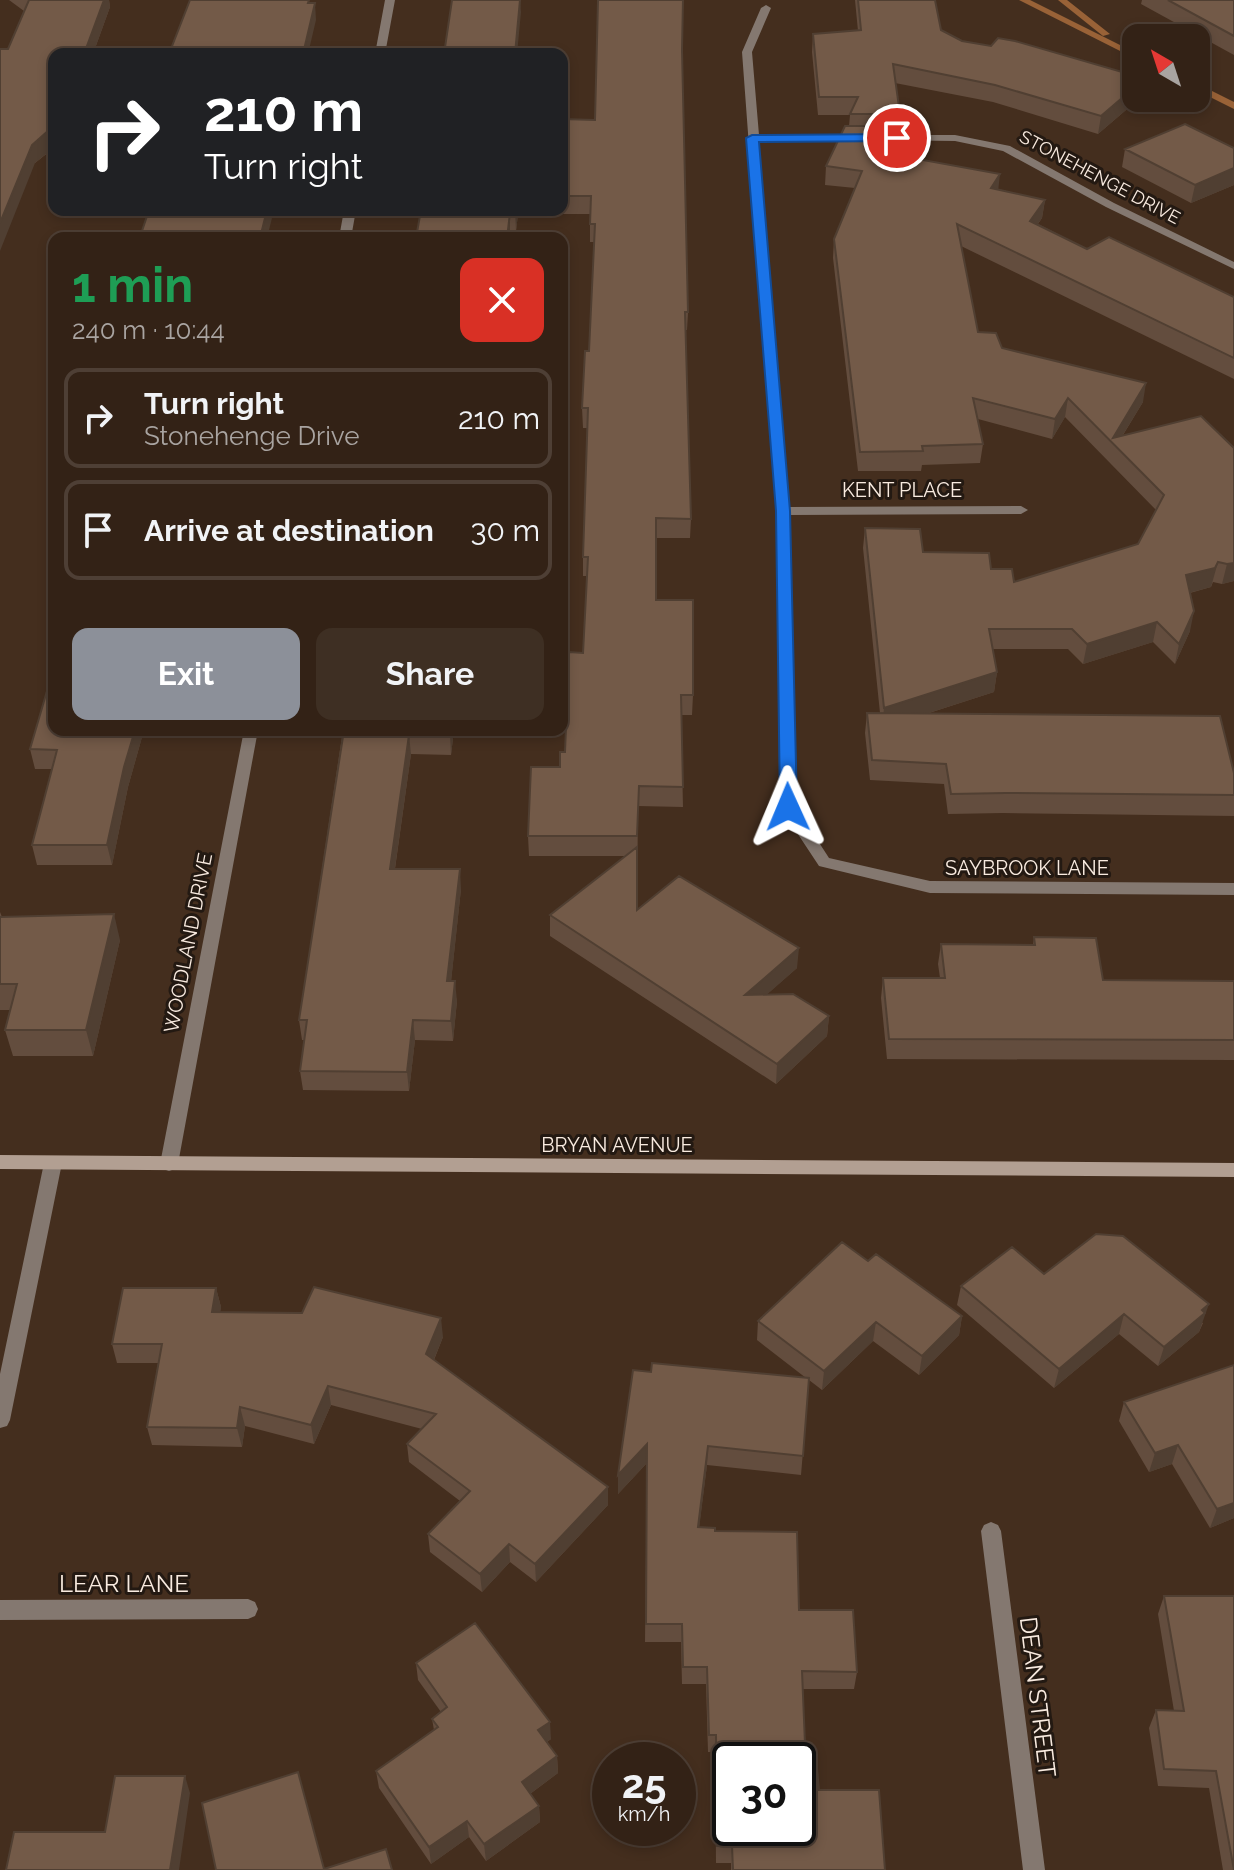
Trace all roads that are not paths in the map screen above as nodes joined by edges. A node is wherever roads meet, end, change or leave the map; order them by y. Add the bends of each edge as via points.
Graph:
1 (390, 0) edge
2 (766, 8) dead end
3 (381, 48) edge
4 (752, 138) junction
5 (1234, 266) edge
6 (1021, 510) dead end
7 (783, 511) junction
8 (250, 736) edge
9 (1234, 889) edge
10 (0, 1162) edge
11 (53, 1163) junction
12 (169, 1164) junction
13 (1234, 1170) edge
14 (0, 1420) edge
15 (991, 1531) dead end
16 (248, 1609) dead end
17 (0, 1610) edge
18 (1034, 1870) edge

1 - 3 street
2 - 4 street via 747,52
4 - 5 street, STONEHENGE DRIVE via 955,138 1006,148
4 - 7 street
6 - 7 street, KENT PLACE
7 - 9 street, SAYBROOK LANE via 788,807 824,862 930,887
8 - 12 street, WOODLAND DRIVE
10 - 11 main road, BRYAN AVENUE
11 - 12 main road, BRYAN AVENUE
11 - 14 street
12 - 13 main road, BRYAN AVENUE
15 - 18 street, DEAN STREET
16 - 17 street, LEAR LANE

